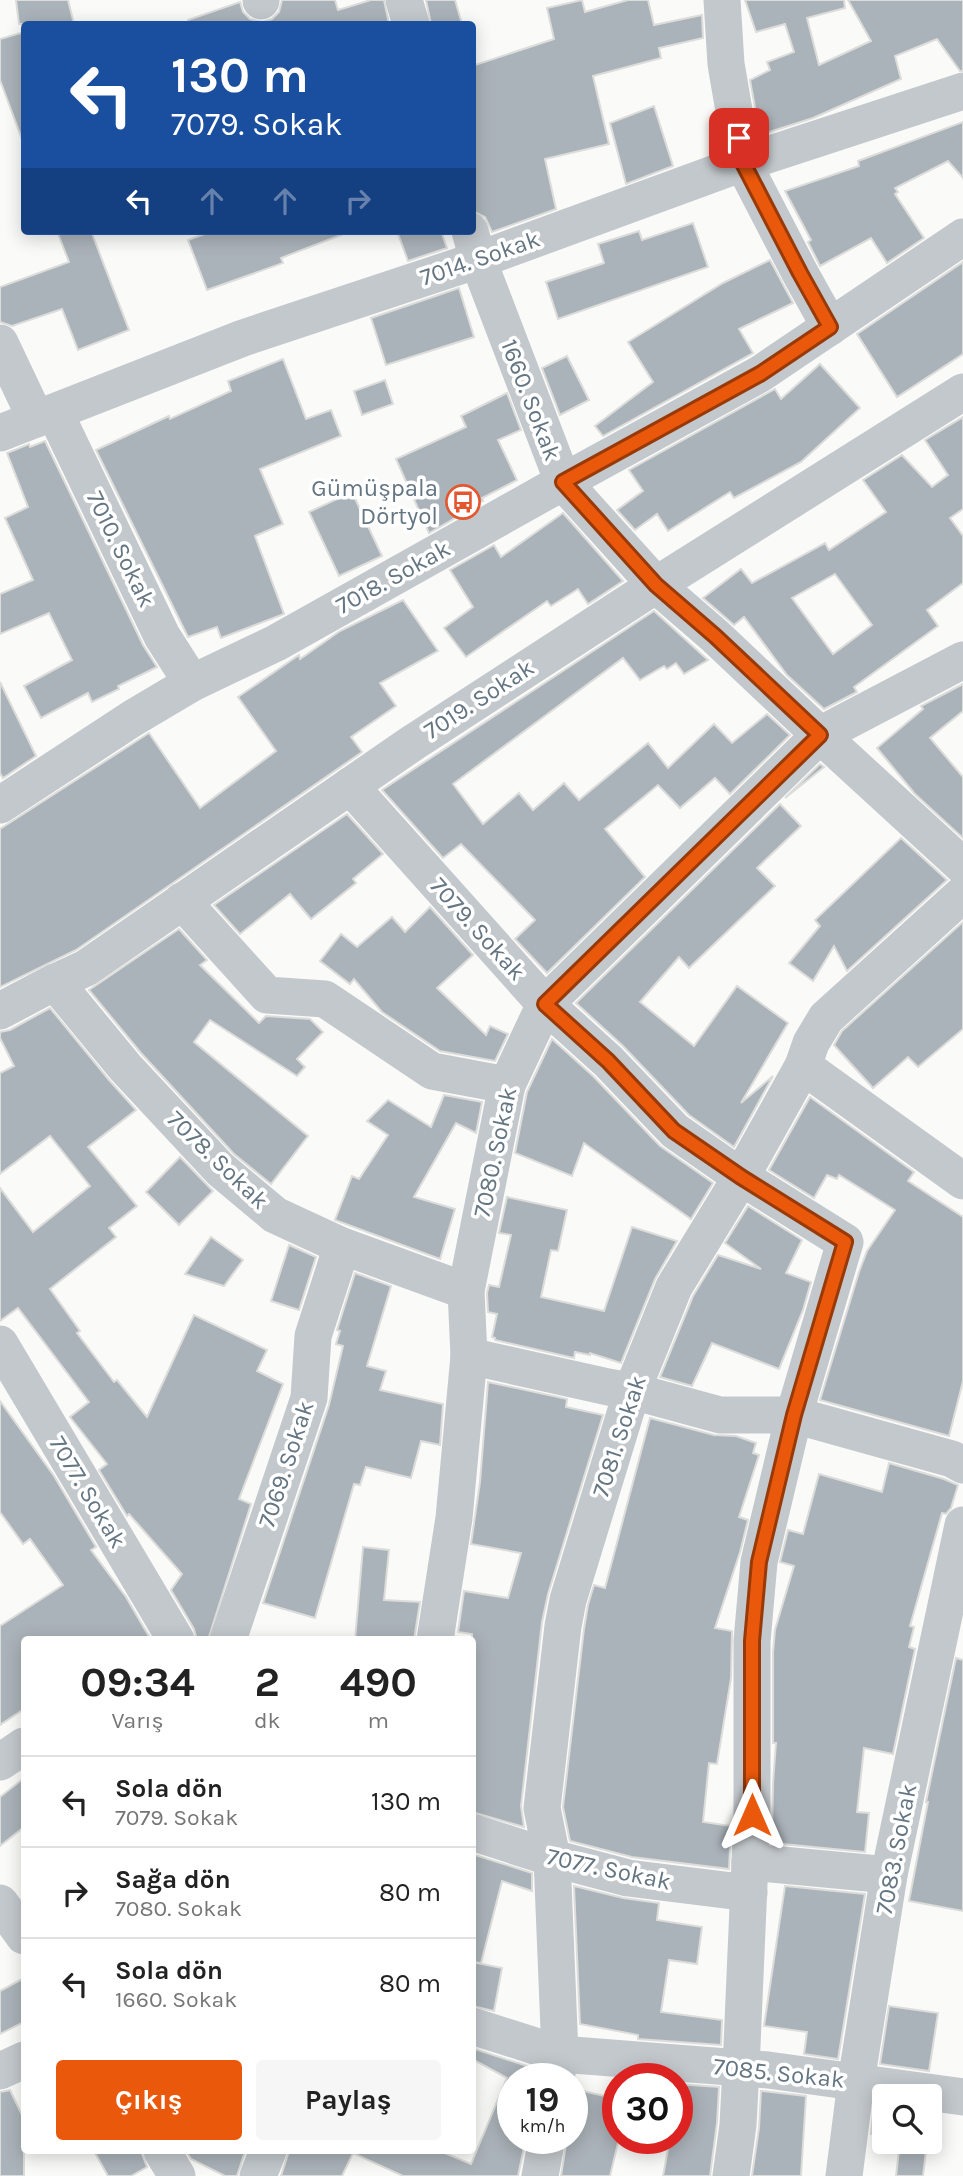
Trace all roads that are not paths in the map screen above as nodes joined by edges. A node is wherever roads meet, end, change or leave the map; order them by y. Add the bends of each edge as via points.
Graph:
1 (404, 0) edge
2 (722, 0) edge
3 (410, 21) edge
4 (963, 91) edge
5 (743, 163) junction
6 (963, 237) edge
7 (474, 246) edge
8 (830, 327) junction
9 (0, 343) edge
10 (963, 392) edge
11 (46, 416) junction
12 (0, 433) edge
13 (563, 482) junction
14 (656, 585) junction
15 (963, 660) edge
16 (192, 683) junction
17 (820, 735) junction
18 (350, 786) junction
19 (0, 806) edge
20 (963, 866) edge
21 (963, 894) edge
22 (182, 901) junction
23 (55, 982) junction
24 (545, 1004) junction
25 (0, 1011) edge
26 (803, 1066) junction
27 (508, 1086) junction
28 (741, 1177) junction
29 (963, 1181) edge
30 (342, 1246) junction
31 (466, 1291) junction
32 (0, 1344) edge
33 (470, 1356) junction
34 (632, 1391) junction
35 (794, 1415) junction
36 (963, 1465) edge
37 (963, 1525) edge
38 (174, 1636) edge
39 (229, 1636) edge
40 (436, 1636) edge
41 (21, 1748) edge
42 (0, 1762) edge
43 (476, 1833) edge
44 (552, 1858) junction
45 (889, 1875) junction
46 (750, 1878) junction
47 (0, 1903) edge
48 (21, 1932) edge
49 (476, 2028) edge
50 (21, 2061) edge
51 (552, 2063) edge
52 (558, 2063) edge
53 (588, 2066) edge
54 (741, 2068) junction
55 (0, 2071) edge
56 (856, 2082) junction
57 (963, 2097) edge
58 (164, 2154) edge
59 (267, 2154) edge
60 (544, 2154) edge
61 (177, 2176) edge
62 (258, 2176) edge
63 (540, 2176) edge
64 (731, 2176) edge
65 (844, 2176) edge

1 - 3 street
2 - 5 street via 726,64
4 - 5 street, 7014. Sokak
5 - 7 street, 7014. Sokak
5 - 8 street
6 - 8 street, 7018. Sokak
7 - 11 street, 7014. Sokak
7 - 13 street, 1660. Sokak
8 - 13 street, 7018. Sokak via 760,374
9 - 11 street, 7010. Sokak
10 - 14 street, 7019. Sokak
11 - 12 street, 7014. Sokak
11 - 16 street, 7010. Sokak via 162,636
13 - 14 street, 1660. Sokak
13 - 16 street, 7018. Sokak via 276,643
14 - 17 street, 1660. Sokak
14 - 18 street, 7019. Sokak
15 - 17 street, 7080. Sokak
16 - 19 street, 7018. Sokak
17 - 20 street, 1660. Sokak
17 - 24 street, 7080. Sokak
18 - 22 street, 7019. Sokak
18 - 24 street, 7079. Sokak
21 - 26 street, 7081. Sokak via 826,1018
22 - 23 street, 7019. Sokak via 86,968
22 - 27 street via 267,995 325,999 432,1071
23 - 25 street, 7019. Sokak
23 - 30 street, 7078. Sokak via 125,1067 220,1169 275,1215
24 - 27 street, 7080. Sokak
24 - 28 street, 7079. Sokak via 608,1061 674,1131
26 - 28 street, 7081. Sokak
26 - 29 street
27 - 31 street, 7080. Sokak
28 - 34 street, 7081. Sokak via 674,1287
28 - 35 street, 7079. Sokak via 845,1242
30 - 31 street, 7078. Sokak
30 - 39 street, 7069. Sokak via 313,1336 309,1398
31 - 33 street, 7080. Sokak
32 - 38 street, 7077. Sokak
33 - 34 street
33 - 40 street, 7080. Sokak via 454,1518
34 - 35 street via 720,1415
34 - 44 street, 7081. Sokak via 563,1626 542,1808
35 - 36 street
35 - 46 street via 759,1562 752,1641
37 - 45 street, 7083. Sokak
41 - 42 street
43 - 44 street, 7077. Sokak
44 - 46 street, 7077. Sokak via 628,1878
44 - 52 street, 7081. Sokak
45 - 46 street, 7077. Sokak
45 - 56 street, 7083. Sokak
46 - 54 street
47 - 48 street
49 - 51 street, 7085. Sokak
50 - 55 street
53 - 54 street, 7085. Sokak
54 - 56 street, 7085. Sokak
54 - 64 street
56 - 57 street, 7085. Sokak
56 - 65 street, 7083. Sokak
58 - 61 street
59 - 62 street
60 - 63 street

